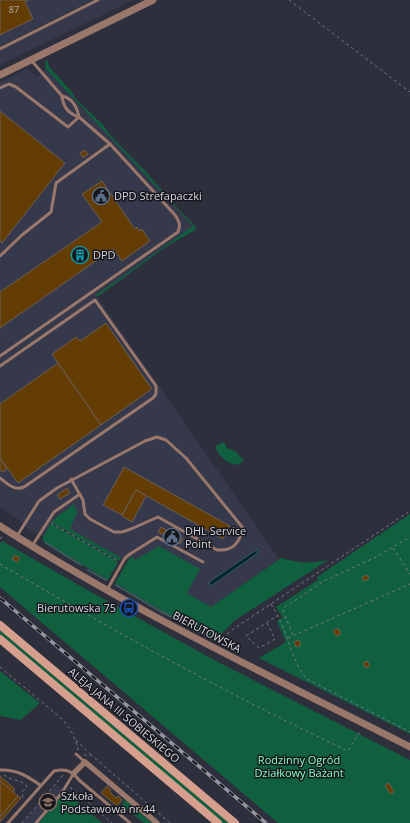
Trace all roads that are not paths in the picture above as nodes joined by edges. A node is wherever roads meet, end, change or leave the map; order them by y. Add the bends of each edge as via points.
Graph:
1 (98, 0) edge
2 (153, 0) edge
3 (0, 50) edge
4 (31, 60) junction
5 (0, 75) edge
6 (0, 88) edge
7 (62, 96) junction
8 (79, 117) junction
9 (110, 144) junction
10 (0, 256) edge
11 (0, 356) edge
12 (0, 366) edge
13 (0, 478) edge
14 (71, 479) junction
15 (80, 494) junction
16 (0, 526) edge
17 (16, 536) junction
18 (32, 546) junction
19 (203, 562) dead end
20 (107, 590) junction
21 (0, 625) edge
22 (0, 639) edge
23 (410, 747) edge
24 (76, 754) road end
25 (83, 760) junction
26 (1, 772) edge
27 (74, 773) junction
28 (40, 785) junction
29 (8, 823) edge
30 (36, 823) edge
31 (130, 823) edge
32 (157, 823) edge
33 (218, 823) edge
34 (235, 823) edge

1 - 3 lane
2 - 4 street
4 - 5 street
4 - 7 lane
6 - 8 lane via 9,84 16,87 68,127
7 - 8 lane via 63,104 73,115
7 - 8 lane via 67,97 78,108
8 - 9 lane
9 - 10 lane via 56,183 51,212
9 - 11 lane via 176,215 180,223 178,232
12 - 13 lane via 95,300 156,386 153,398 24,487 14,488
14 - 15 lane
14 - 15 lane via 145,441 157,437 166,440 186,458 243,528 241,537 235,545 225,550 217,550 158,517 131,530 114,532 85,514
14 - 17 lane via 39,501
15 - 18 lane via 54,512
16 - 17 street, BIERUTOWSKA
17 - 18 street, BIERUTOWSKA
18 - 20 street, BIERUTOWSKA
19 - 20 lane via 158,537 130,554
20 - 23 street, BIERUTOWSKA
21 - 34 main road, ALEJA JANA III SOBIESKIEGO
22 - 33 main road, ALEJA JANA III SOBIESKIEGO
24 - 25 lane
25 - 27 street
25 - 32 street
26 - 28 lane via 10,770 25,774
27 - 28 lane via 54,770
27 - 30 lane via 61,794
27 - 31 lane
28 - 29 lane

